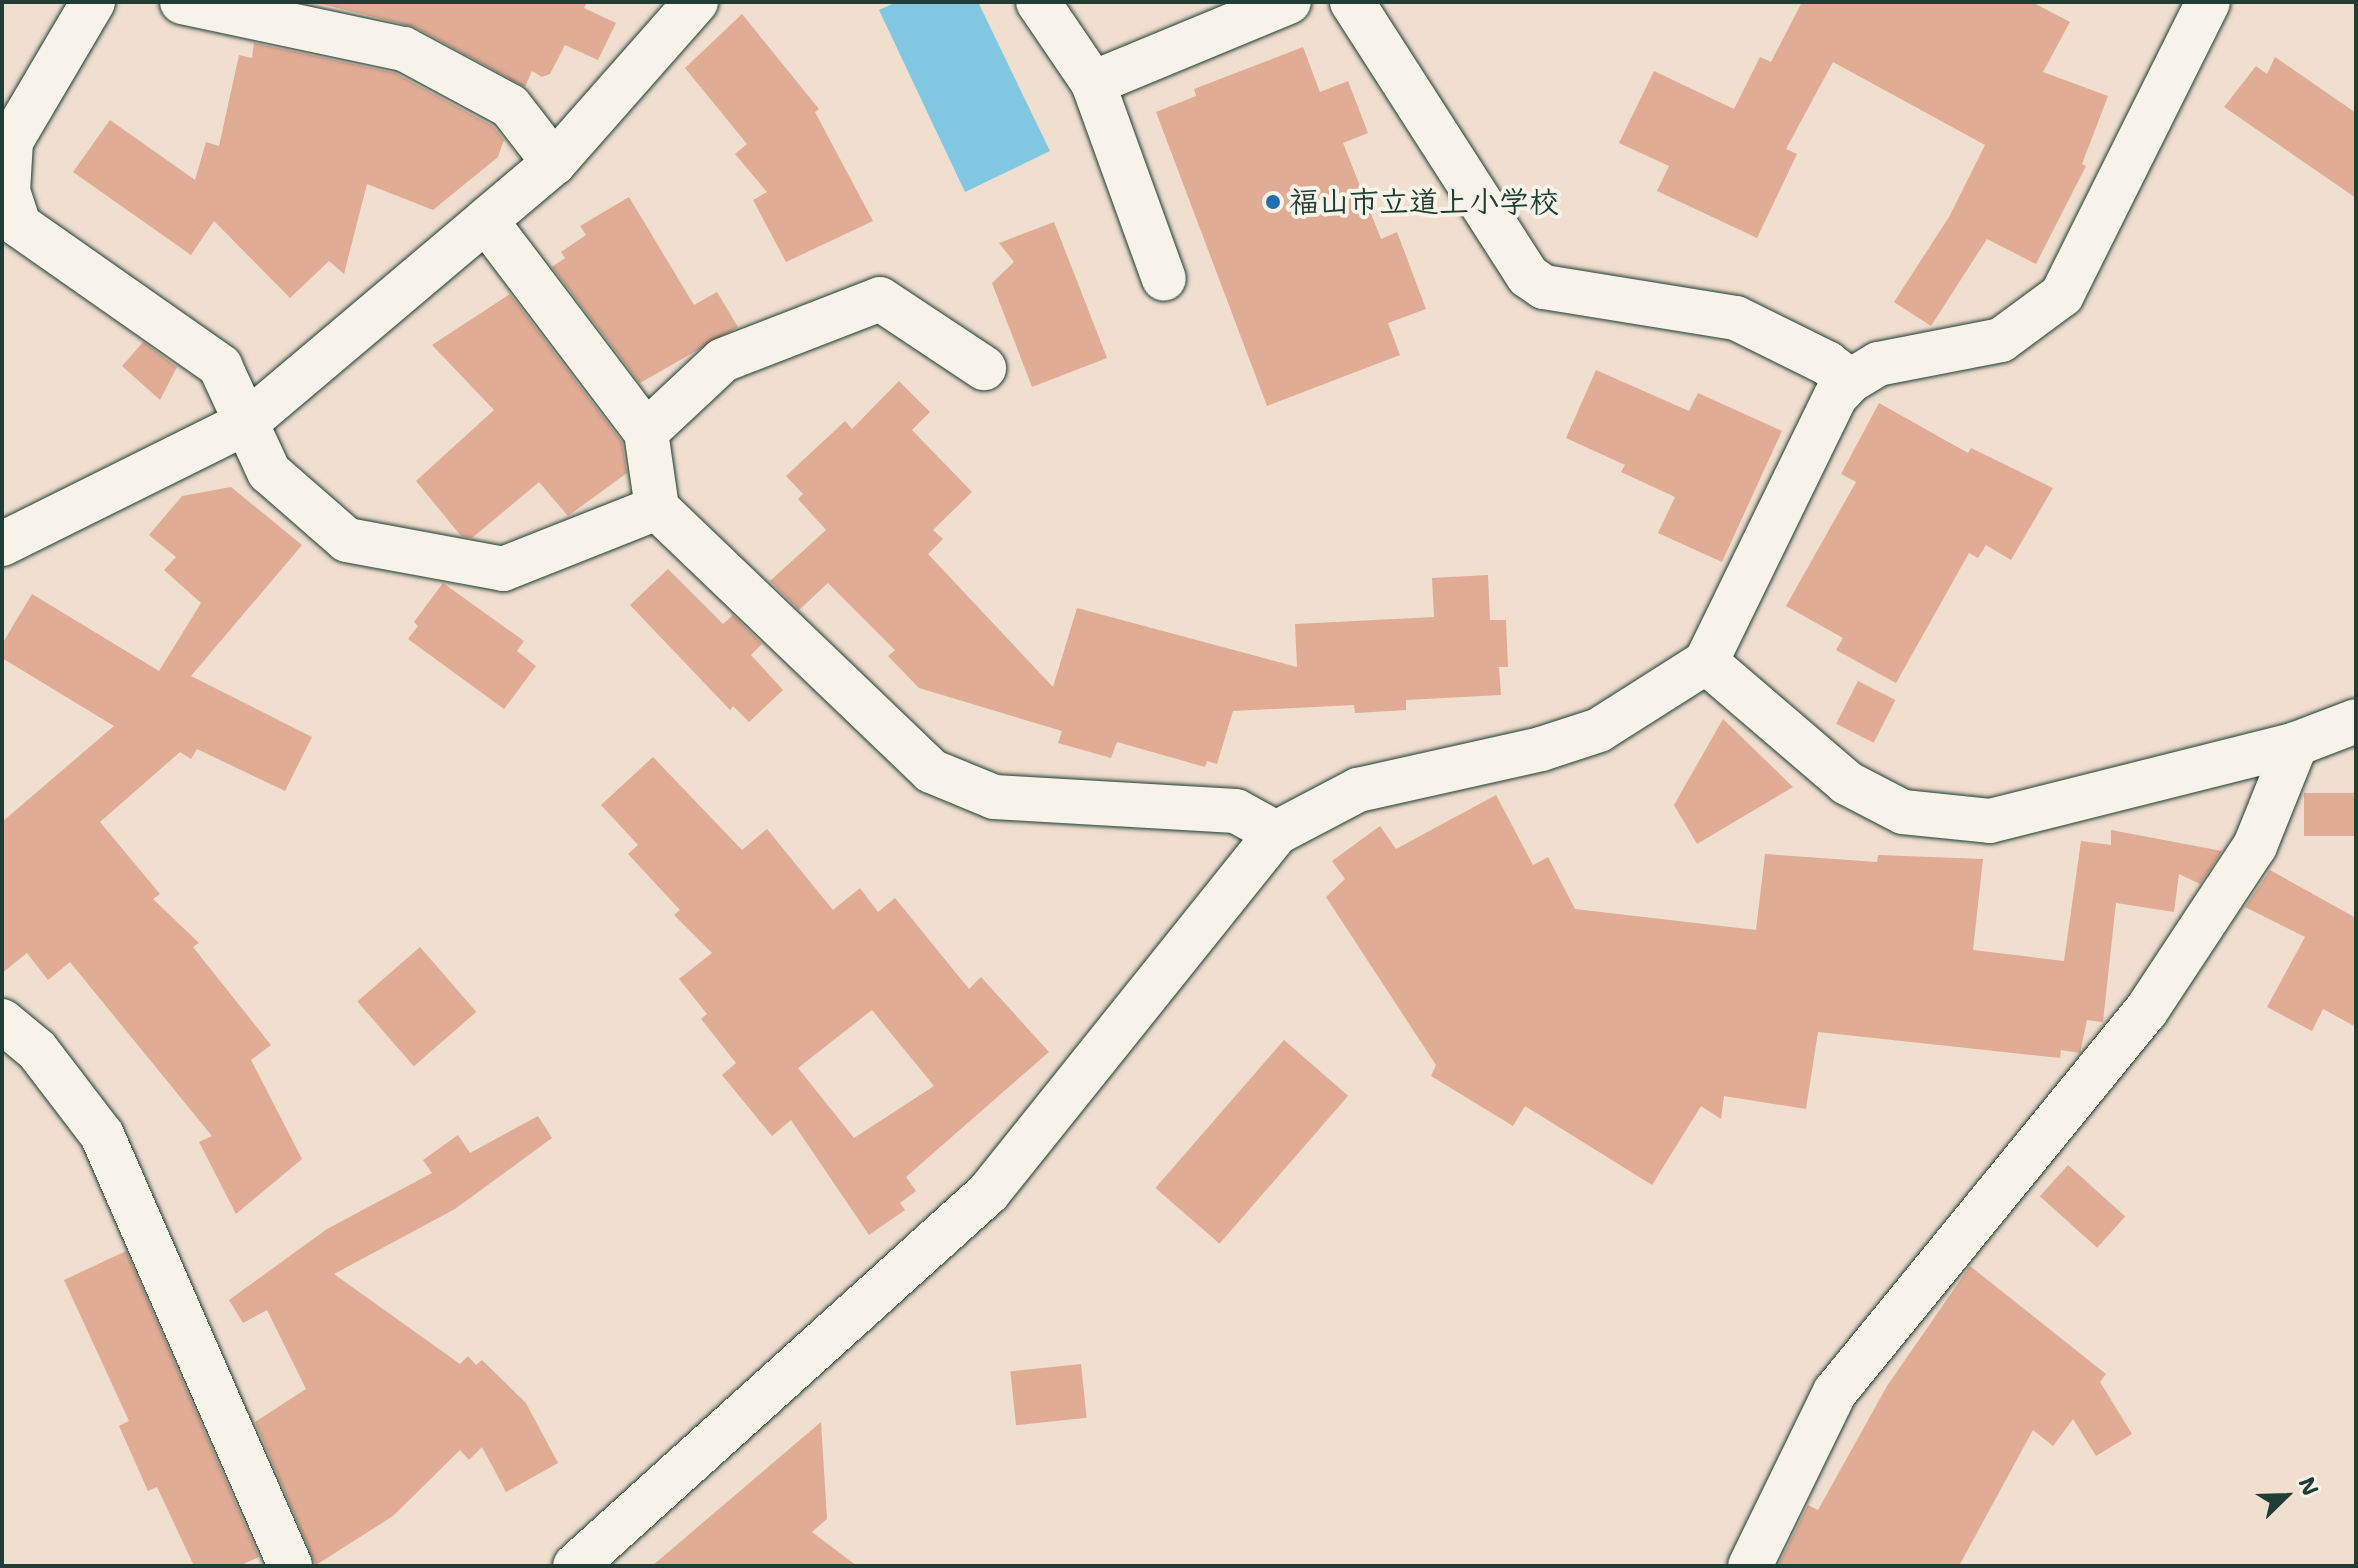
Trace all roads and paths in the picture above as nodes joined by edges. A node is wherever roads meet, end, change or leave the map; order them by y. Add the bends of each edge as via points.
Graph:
1 (93, 2) edge
2 (182, 2) edge
3 (696, 2) edge
4 (1038, 2) edge
5 (1289, 2) edge
6 (1352, 2) edge
7 (2208, 2) edge
8 (1093, 83) junction
9 (554, 163) junction
10 (487, 222) junction
11 (1164, 279) dead end
12 (984, 368) dead end
13 (1850, 381) junction
14 (246, 423) junction
15 (646, 432) junction
16 (657, 508) junction
17 (2, 544) edge
18 (1706, 662) junction
19 (2356, 721) edge
20 (2296, 744) junction
21 (1276, 833) junction
22 (2, 1021) edge
23 (290, 1566) edge
24 (575, 1566) edge
25 (1750, 1566) edge

1 - 14 street via 11,141 8,191 19,225 220,366
2 - 9 street via 404,49 510,106
3 - 9 street
4 - 8 street
5 - 8 street
6 - 13 street via 1536,282 1736,318 1827,363
7 - 13 street via 2062,295 2001,340 1878,364
8 - 11 street
9 - 10 street
10 - 14 street
10 - 15 street
12 - 15 street via 880,299 723,360
13 - 18 street via 1836,396
14 - 16 street via 269,472 347,540 503,569
14 - 17 street
15 - 16 street
16 - 21 street via 931,771 994,797 1236,811
18 - 20 street via 1847,783 1903,812 1990,821
18 - 21 street via 1599,730 1541,749 1358,790
19 - 20 street
20 - 25 street via 2255,846 2146,1011 1835,1392
21 - 24 street via 988,1193
22 - 23 street via 37,1050 102,1135

